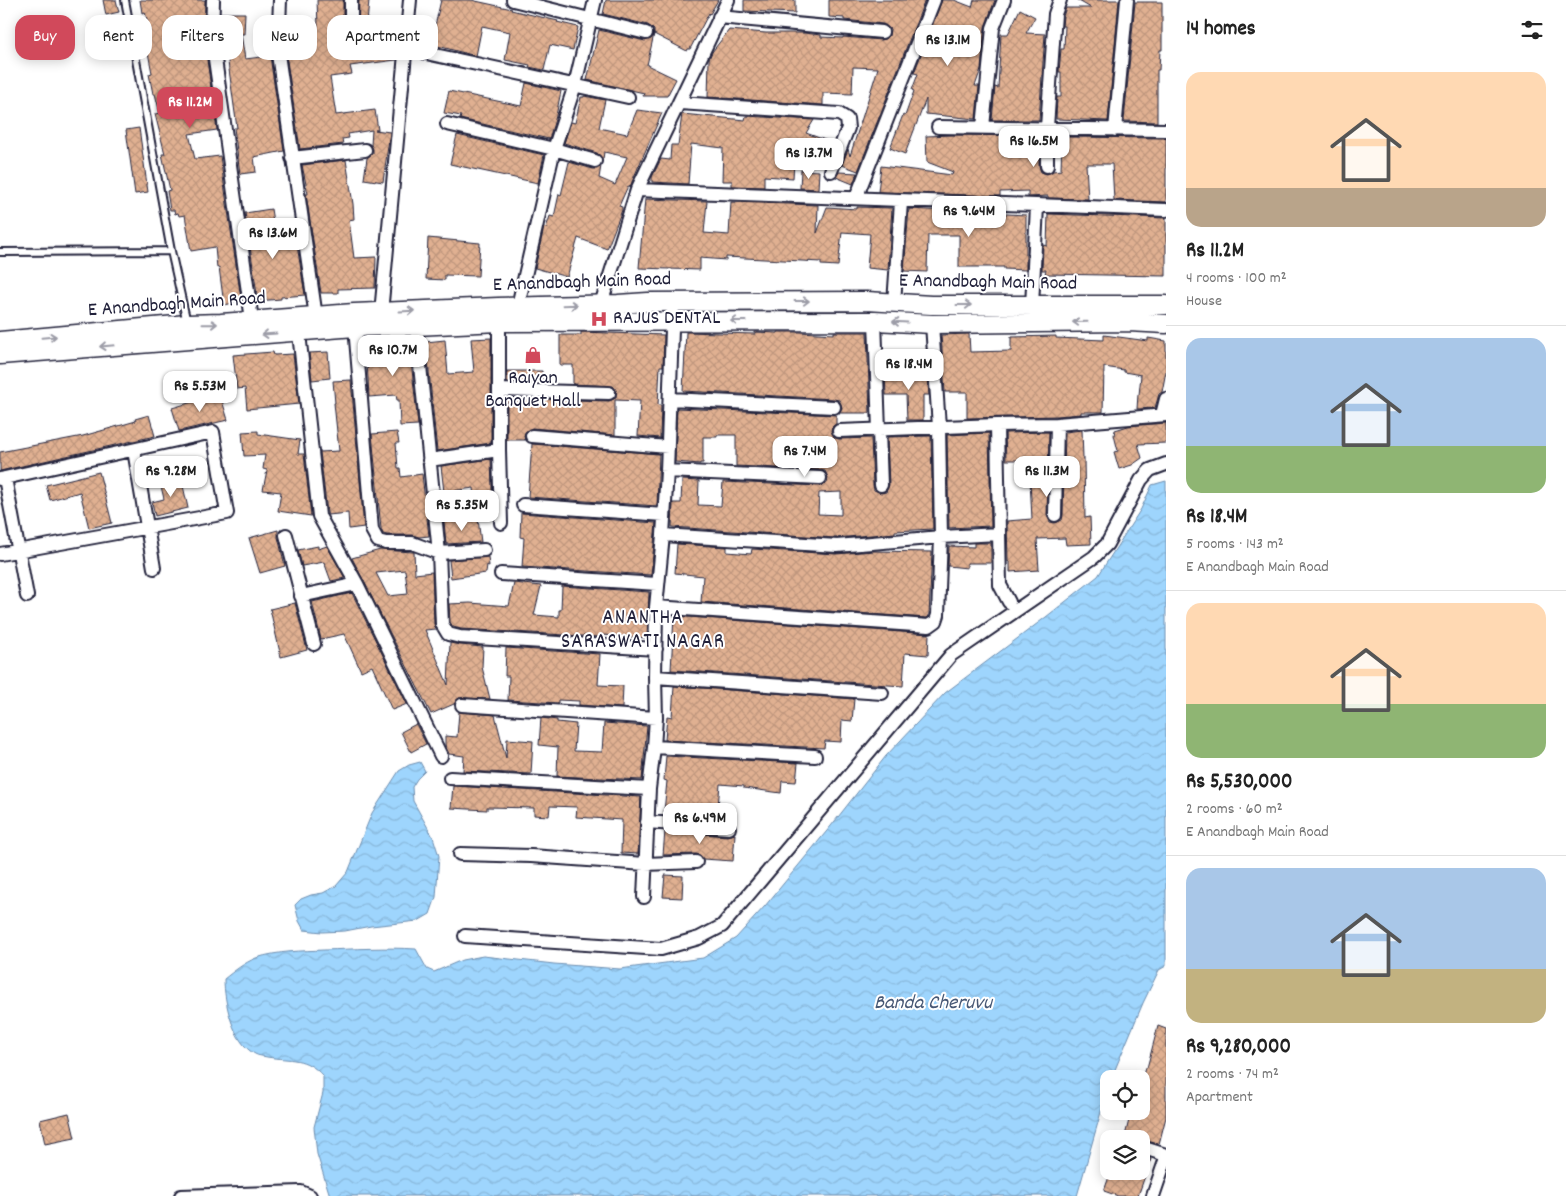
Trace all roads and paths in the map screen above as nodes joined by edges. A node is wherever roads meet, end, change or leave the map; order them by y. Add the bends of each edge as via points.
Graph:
1 (125, 0) edge
2 (213, 0) edge
3 (280, 0) edge
4 (352, 0) edge
5 (410, 0) edge
6 (513, 0) edge
7 (595, 0) edge
8 (728, 0) edge
9 (934, 0) edge
10 (1004, 0) edge
11 (1060, 0) edge
12 (1128, 0) edge
13 (352, 15) edge
14 (719, 17) junction
15 (592, 19) junction
16 (882, 32) dead end
17 (646, 33) dead end
18 (438, 56) edge
19 (575, 85) junction
20 (628, 97) dead end
21 (680, 103) junction
22 (447, 124) dead end
23 (938, 127) dead end
24 (983, 127) junction
25 (1047, 127) junction
26 (1115, 130) junction
27 (1166, 130) edge
28 (554, 149) junction
29 (365, 150) dead end
30 (292, 158) junction
31 (595, 161) dead end
32 (1047, 166) dead end
33 (831, 171) dead end
34 (638, 190) junction
35 (856, 198) junction
36 (901, 202) junction
37 (1037, 206) junction
38 (1166, 210) edge
39 (171, 250) junction
40 (0, 252) edge
41 (673, 301) junction
42 (894, 303) junction
43 (601, 304) junction
44 (1166, 305) edge
45 (1032, 306) junction
46 (381, 313) junction
47 (518, 314) junction
48 (316, 316) junction
49 (252, 320) junction
50 (673, 321) junction
51 (875, 321) junction
52 (499, 322) junction
53 (187, 324) junction
54 (932, 324) junction
55 (1166, 324) edge
56 (298, 325) junction
57 (416, 326) junction
58 (355, 327) junction
59 (0, 341) edge
60 (0, 355) edge
61 (500, 390) junction
62 (609, 393) dead end
63 (670, 399) junction
64 (1166, 399) edge
65 (834, 407) dead end
66 (1164, 415) edge
67 (1056, 424) junction
68 (997, 425) junction
69 (939, 427) junction
70 (878, 430) junction
71 (839, 432) dead end
72 (532, 436) dead end
73 (668, 447) junction
74 (134, 450) junction
75 (499, 450) junction
76 (429, 460) junction
77 (1166, 464) edge
78 (667, 471) junction
79 (820, 478) dead end
80 (2, 479) edge
81 (881, 485) dead end
82 (523, 505) dead end
83 (664, 514) junction
84 (1055, 515) dead end
85 (501, 523) dead end
86 (148, 528) junction
87 (999, 534) junction
88 (286, 535) dead end
89 (663, 535) junction
90 (941, 537) junction
91 (484, 550) dead end
92 (18, 551) junction
93 (439, 553) junction
94 (0, 554) edge
95 (154, 568) dead end
96 (501, 574) dead end
97 (356, 584) junction
98 (657, 584) junction
99 (27, 596) dead end
100 (301, 596) junction
101 (1009, 602) dead end
102 (656, 607) junction
103 (314, 644) dead end
104 (656, 649) junction
105 (654, 677) junction
106 (882, 693) dead end
107 (462, 705) dead end
108 (656, 718) junction
109 (654, 747) junction
110 (441, 756) dead end
111 (814, 756) dead end
112 (450, 778) dead end
113 (649, 789) junction
114 (647, 822) junction
115 (729, 828) dead end
116 (460, 854) dead end
117 (696, 862) dead end
118 (645, 864) junction
119 (644, 897) dead end
120 (465, 936) dead end
121 (1150, 1151) edge
122 (1166, 1157) edge
123 (251, 1194) edge
124 (181, 1196) edge
125 (310, 1196) edge
126 (1153, 1196) edge

1 - 39 lane
2 - 49 street via 212,38
3 - 30 street via 278,54
4 - 13 street
5 - 46 street
6 - 15 street
7 - 15 street
8 - 14 street
9 - 35 street
10 - 24 street via 993,28
11 - 25 street via 1055,14
12 - 26 street
14 - 16 street
14 - 21 street
15 - 17 street
15 - 19 street
18 - 19 street
19 - 20 street
19 - 28 street
21 - 33 street via 839,114 847,119 848,128
21 - 34 street
22 - 28 street
23 - 24 street
24 - 25 street
25 - 26 street
25 - 32 street
26 - 27 street
28 - 31 street
28 - 47 street
29 - 30 street
30 - 48 street
34 - 35 street
34 - 43 street
35 - 36 street
36 - 37 street
36 - 42 street
37 - 38 street
37 - 45 street
39 - 40 lane
39 - 53 lane
41 -> 42 street, E Anandbagh Main Road
41 - 43 street, E Anandbagh Main Road
41 - 50 street
42 -> 45 street, E Anandbagh Main Road
47 -> 43 street, E Anandbagh Main Road
44 - 45 street, E Anandbagh Main Road
46 -> 47 street, E Anandbagh Main Road
46 - 48 street, E Anandbagh Main Road
47 - 50 street, E Anandbagh Main Road
47 - 52 street, E Anandbagh Main Road
48 - 56 street, E Anandbagh Main Road
53 -> 49 street, E Anandbagh Main Road
49 - 56 street, E Anandbagh Main Road
51 -> 50 street, E Anandbagh Main Road
50 - 63 street
54 -> 51 street, E Anandbagh Main Road
51 - 70 street
52 - 57 street, E Anandbagh Main Road
52 - 61 street
59 -> 53 street, E Anandbagh Main Road
55 -> 54 street, E Anandbagh Main Road
54 - 69 street
56 - 58 street, E Anandbagh Main Road
56 -> 60 street, E Anandbagh Main Road
56 - 97 street via 319,516
57 - 58 street, E Anandbagh Main Road
57 - 76 street
58 - 93 street via 372,530 378,541 412,543
61 - 62 street
61 - 75 street
63 - 65 street
63 - 73 street
64 - 66 street
66 - 67 street
67 - 68 street
67 - 84 street
68 - 69 street
68 - 87 street
69 - 70 street
69 - 90 street
70 - 71 street
70 - 81 street
72 - 73 street
73 - 78 street
74 - 80 street
74 - 86 street
74 - 86 street via 213,432 227,513
75 - 76 street
75 - 85 street
76 - 93 street
77 - 120 street via 1150,470 1141,480 1107,544 1094,557 951,655 722,926 699,938 661,948
78 - 79 street
78 - 83 street
80 - 92 street
82 - 83 street
83 - 89 street
86 - 92 street
86 - 95 street
87 - 90 street
87 - 101 street via 1000,585
88 - 100 street
89 - 90 street via 838,546
89 - 98 street
90 - 102 street via 938,614 936,621 929,626
91 - 93 street
92 - 94 street
92 - 99 street
93 - 104 street via 442,624 448,634
96 - 98 street
97 - 100 street
97 - 110 street
98 - 102 street
100 - 103 street
102 - 104 street
104 - 105 street
105 - 106 street
105 - 108 street
107 - 108 street
108 - 109 street
109 - 111 street
109 - 113 street
112 - 113 street
113 - 114 street
114 - 115 street
114 - 118 street
116 - 118 street
117 - 118 street
118 - 119 street
121 - 122 street
122 - 126 street
123 - 124 street
123 - 125 street via 301,1192

